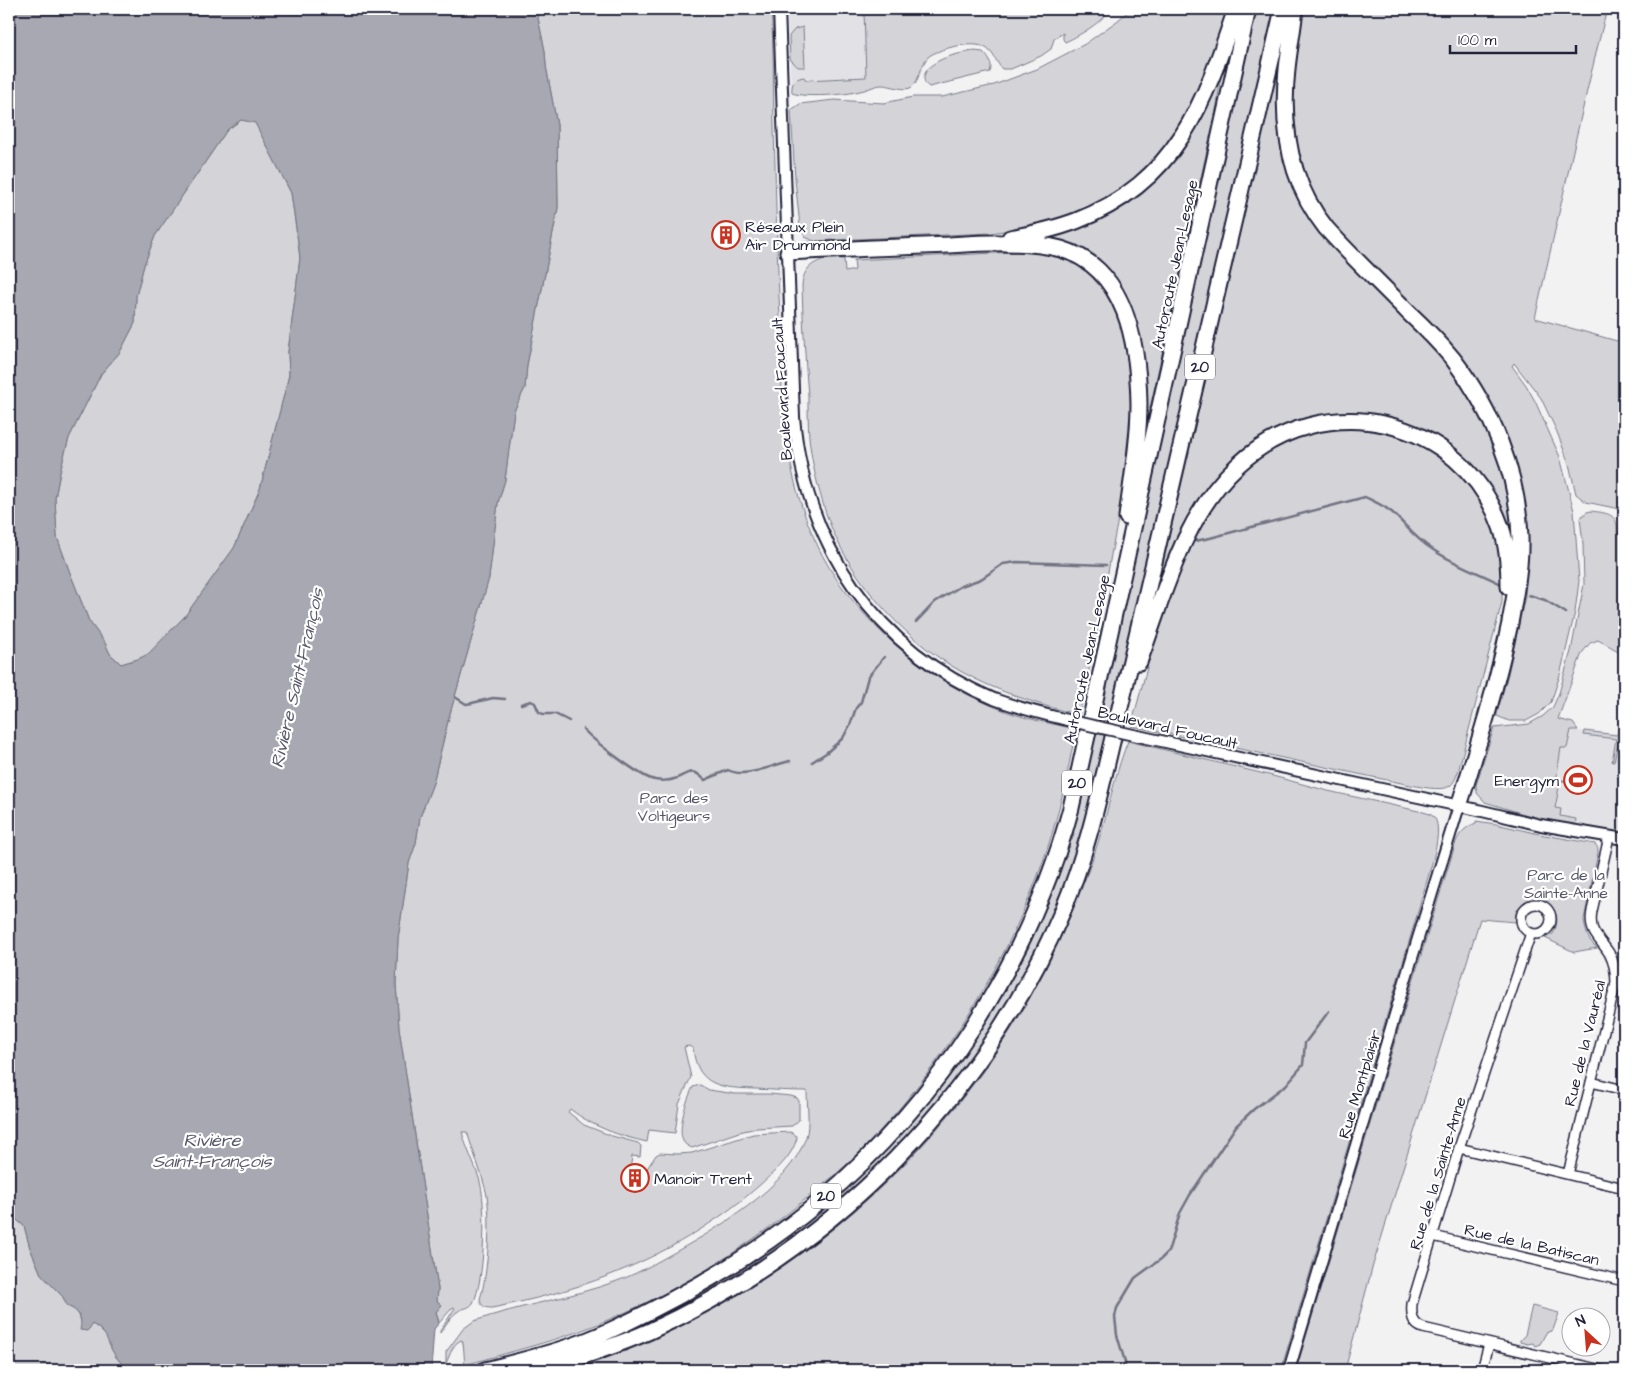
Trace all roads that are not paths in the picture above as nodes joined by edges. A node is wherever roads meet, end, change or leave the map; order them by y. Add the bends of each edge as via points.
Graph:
1 (779, 9) edge
2 (1236, 9) edge
3 (1248, 9) edge
4 (1283, 9) edge
5 (1295, 9) edge
6 (987, 243) junction
7 (788, 252) junction
8 (1116, 608) junction
9 (1508, 634) junction
10 (1116, 725) junction
11 (1459, 806) junction
12 (1609, 837) junction
13 (1624, 839) edge
14 (1531, 933) dead end
15 (1620, 990) edge
16 (1591, 1082) junction
17 (1624, 1090) edge
18 (1459, 1148) junction
19 (1568, 1174) junction
20 (1624, 1188) edge
21 (1433, 1236) junction
22 (1624, 1282) edge
23 (1489, 1344) junction
24 (485, 1370) edge
25 (538, 1370) edge
26 (1289, 1370) edge
27 (1482, 1370) edge
28 (1601, 1370) edge

1 - 7 street, Boulevard Foucault
2 - 6 highway via 1201,102 1177,144 1153,174 1110,206 1083,218 1049,230
3 - 8 highway, Autoroute Jean-Lesage / 20
4 - 10 highway, 20
5 - 9 highway via 1286,71 1285,109 1290,150 1302,189 1332,234 1452,358 1483,405 1504,454 1515,494 1520,537 1519,570
6 - 7 highway
6 - 8 highway via 1050,247 1084,259 1110,282 1127,318 1136,359 1139,412
7 - 11 street, Boulevard Foucault, bridge via 794,403 798,453 805,483 826,542 837,562 861,597 908,646 965,685 1024,709
8 - 24 highway, Autoroute Jean-Lesage / 20 via 1071,808 1046,884 994,991 960,1046 916,1104 875,1150 819,1202 722,1272 600,1335
9 - 10 highway via 1509,570 1503,534 1490,504 1464,468 1436,446 1389,425 1351,420 1310,425 1280,435 1253,451 1229,473 1203,508 1176,561
9 - 11 highway
10 - 25 highway, 20 via 1083,854 1056,925 1000,1029 932,1121 853,1200 750,1277 650,1331 586,1356
11 - 12 street, Boulevard Foucault
11 - 26 street, Rue Montplaisir
12 - 13 street, Boulevard Foucault
12 - 15 street, Rue de la Vauréal via 1591,922 1596,937 1610,954
14 - 18 street, Rue de la Sainte-Anne
15 - 16 street, Rue de la Vauréal
16 - 17 street
16 - 19 street, Rue de la Vauréal
18 - 19 street
18 - 21 street, Rue de la Sainte-Anne
19 - 20 street
21 - 22 street, Rue de la Batiscan
21 - 23 street, Rue de la Sainte-Anne via 1412,1304 1412,1319 1423,1328
23 - 27 street
23 - 28 street

